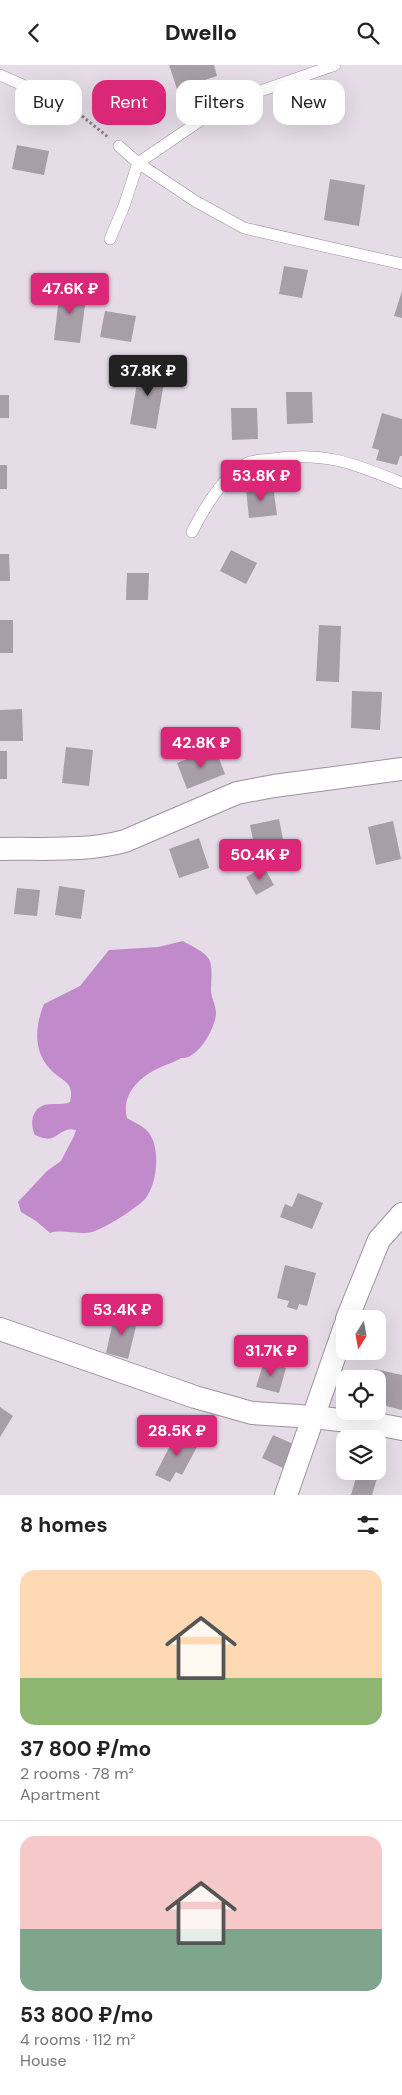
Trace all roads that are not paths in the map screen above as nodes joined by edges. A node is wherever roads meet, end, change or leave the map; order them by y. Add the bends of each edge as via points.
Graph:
1 (336, 65) edge
2 (0, 75) edge
3 (15, 82) edge
4 (119, 146) road end
5 (138, 163) junction
6 (110, 239) dead end
7 (402, 264) edge
8 (402, 483) edge
9 (192, 532) dead end
10 (402, 769) edge
11 (0, 849) edge
12 (402, 1214) edge
13 (351, 1310) edge
14 (0, 1329) edge
15 (336, 1352) edge
16 (314, 1417) junction
17 (402, 1429) edge
18 (286, 1495) edge

1 - 5 lane via 226,103
2 - 3 lane
4 - 5 lane
5 - 6 lane
5 - 7 lane via 195,201 244,228
8 - 9 lane via 328,457 296,455 250,462 220,489
10 - 11 street via 237,793 125,841 93,849
12 - 13 street via 380,1240
14 - 16 street via 195,1397 252,1413
15 - 16 street
16 - 17 street
16 - 18 street

